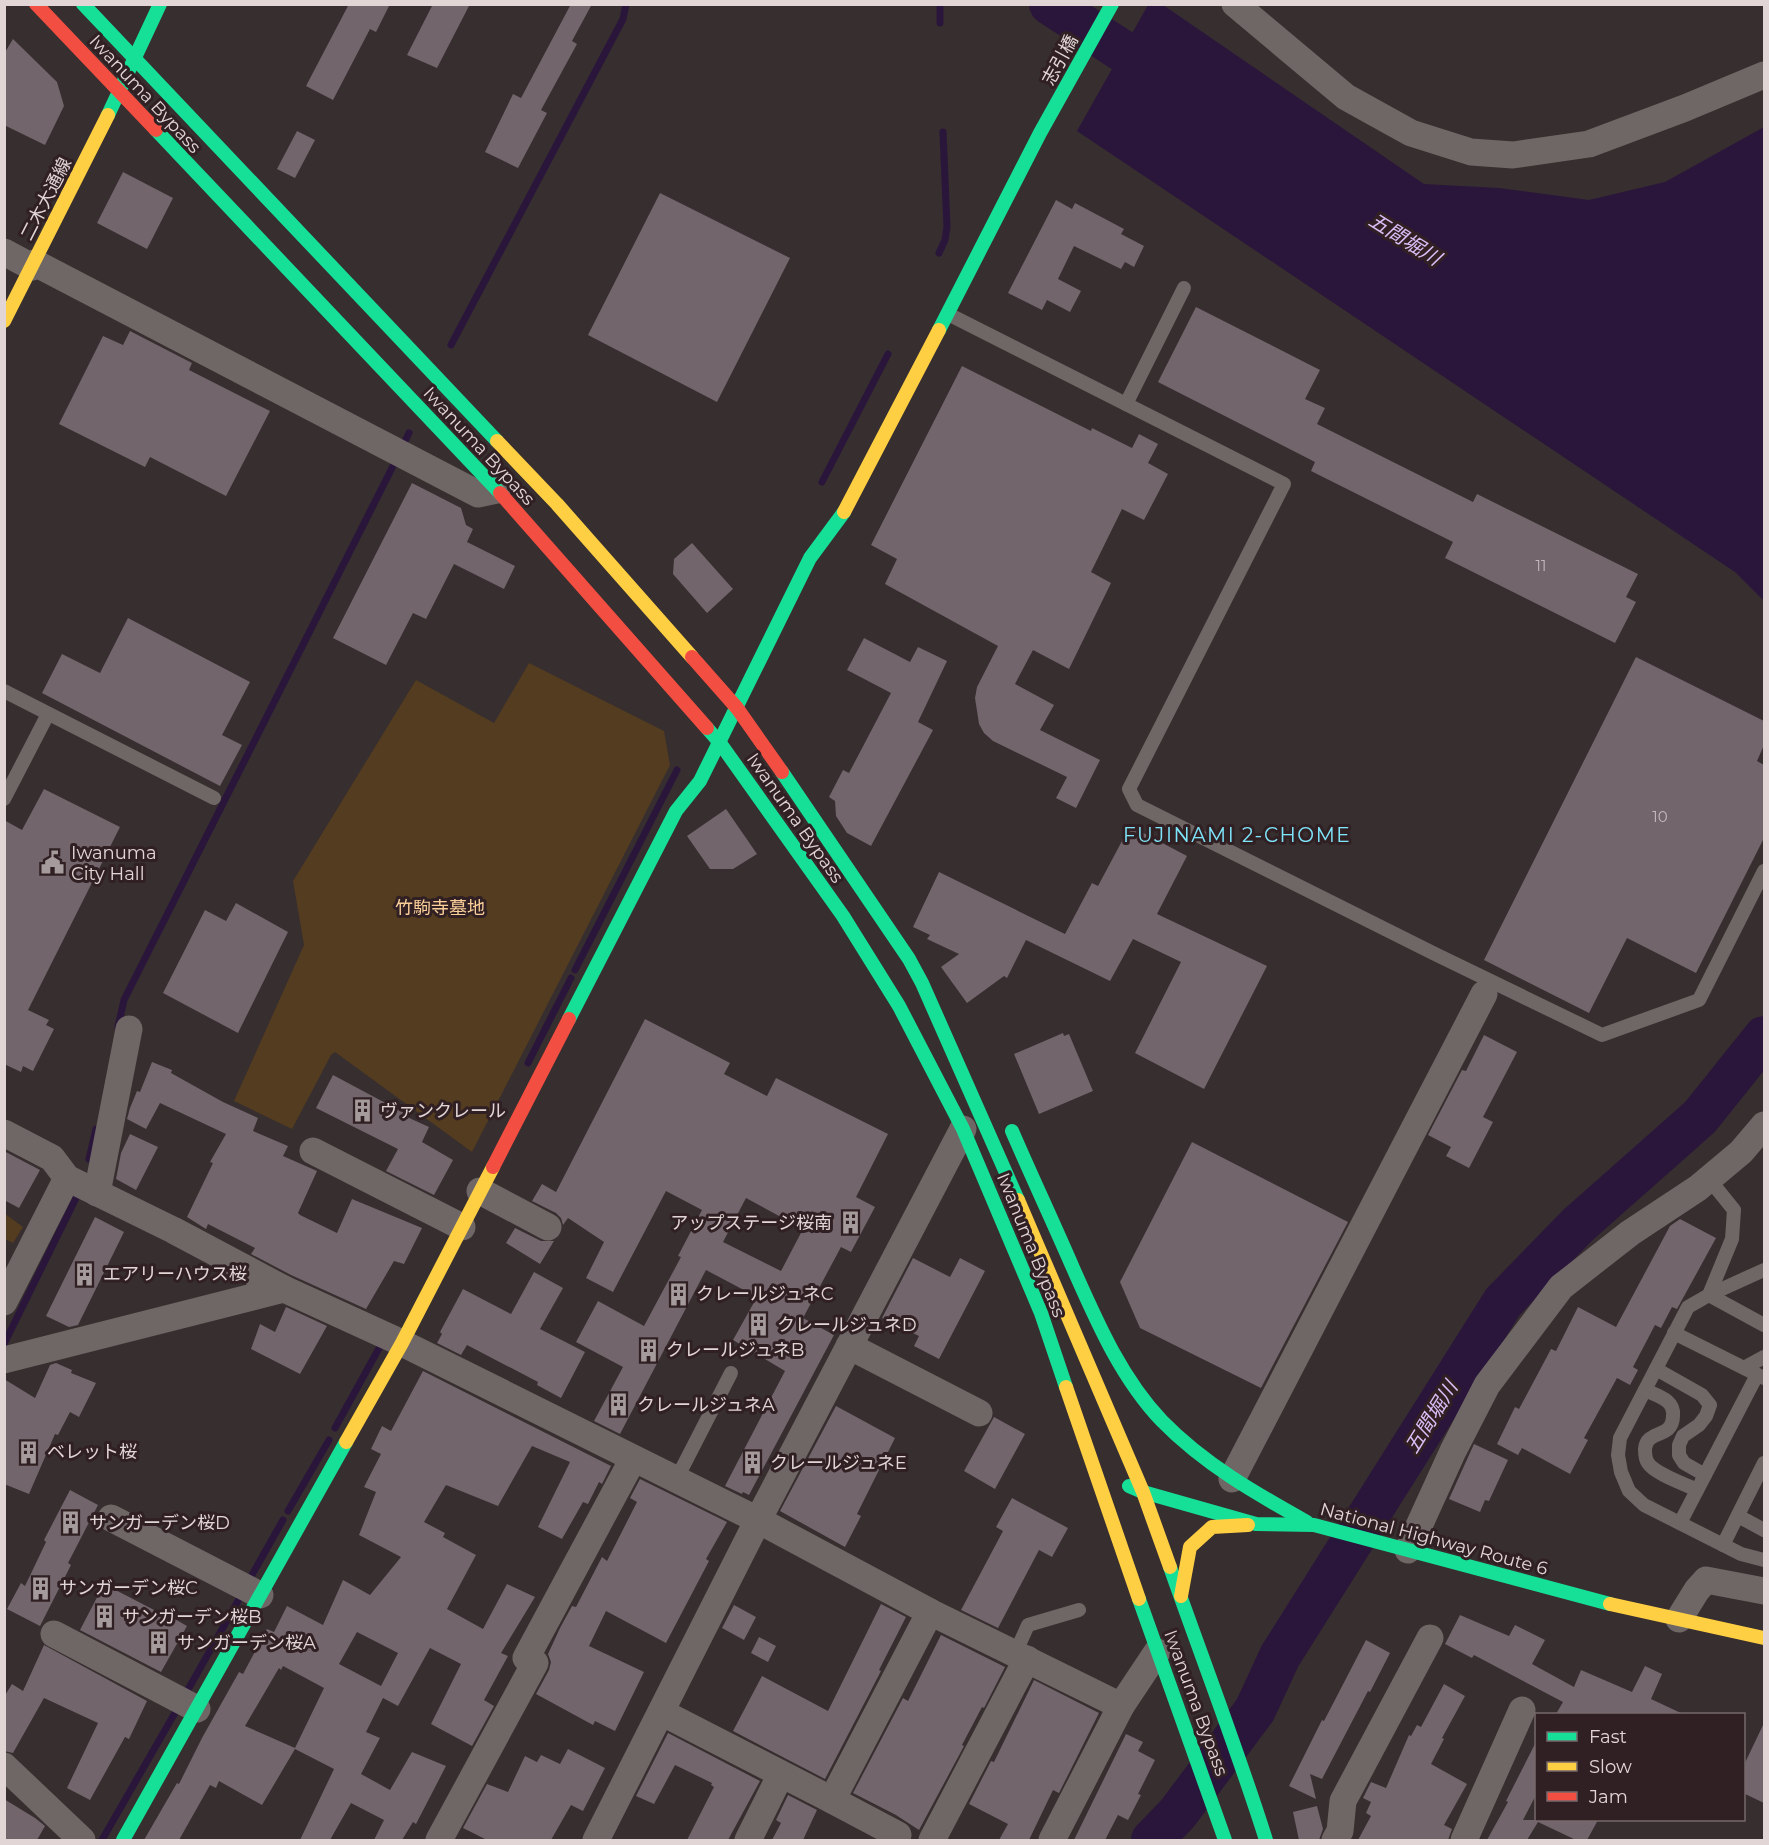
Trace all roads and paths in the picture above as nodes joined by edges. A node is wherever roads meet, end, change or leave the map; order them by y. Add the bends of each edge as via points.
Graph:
1 (36, 4) edge
2 (83, 4) edge
3 (160, 4) edge
4 (1112, 4) edge
5 (1235, 4) edge
6 (134, 58) junction
7 (1764, 75) edge
8 (119, 93) junction
9 (4, 252) edge
10 (33, 265) junction
11 (1184, 288) dead end
12 (948, 314) junction
13 (4, 321) edge
14 (1126, 404) junction
15 (497, 490) junction
16 (4, 691) edge
17 (737, 708) junction
18 (48, 714) junction
19 (720, 743) junction
20 (214, 798) dead end
21 (4, 799) edge
22 (1764, 871) edge
23 (922, 983) junction
24 (1484, 994) dead end
25 (129, 1029) dead end
26 (970, 1059) dead end
27 (1005, 1118) dead end
28 (1764, 1125) edge
29 (963, 1129) junction
30 (4, 1133) edge
31 (313, 1151) dead end
32 (67, 1178) junction
33 (1709, 1179) junction
34 (480, 1191) junction
35 (97, 1193) junction
36 (452, 1222) junction
37 (548, 1227) dead end
38 (1764, 1270) edge
39 (284, 1290) junction
40 (1708, 1295) junction
41 (4, 1302) edge
42 (1764, 1325) edge
43 (1674, 1334) junction
44 (391, 1338) junction
45 (849, 1346) junction
46 (1764, 1357) edge
47 (4, 1360) edge
48 (1744, 1368) junction
49 (1656, 1369) junction
50 (731, 1373) dead end
51 (1761, 1377) edge
52 (1645, 1390) junction
53 (979, 1413) dead end
54 (1082, 1434) junction
55 (633, 1459) junction
56 (1764, 1463) edge
57 (1705, 1475) junction
58 (1232, 1479) junction
59 (676, 1480) junction
60 (1697, 1490) junction
61 (1143, 1492) junction
62 (1738, 1516) junction
63 (111, 1518) dead end
64 (758, 1520) junction
65 (1680, 1523) junction
66 (1256, 1524) junction
67 (1314, 1525) junction
68 (1764, 1530) edge
69 (1723, 1545) junction
70 (1396, 1547) junction
71 (1764, 1560) edge
72 (250, 1590) junction
73 (1764, 1591) edge
74 (1181, 1596) junction
75 (1079, 1610) dead end
76 (930, 1612) junction
77 (1678, 1619) junction
78 (54, 1634) dead end
79 (1430, 1638) dead end
80 (1764, 1638) edge
81 (1157, 1652) junction
82 (1021, 1657) junction
83 (186, 1703) junction
84 (1121, 1706) junction
85 (1522, 1710) dead end
86 (661, 1712) junction
87 (4, 1766) edge
88 (780, 1774) junction
89 (832, 1800) junction
90 (901, 1839) edge
91 (82, 1840) edge
92 (123, 1840) edge
93 (439, 1840) edge
94 (596, 1840) edge
95 (748, 1840) edge
96 (932, 1840) edge
97 (1052, 1840) edge
98 (1225, 1840) edge
99 (1266, 1840) edge
100 (1335, 1840) edge
101 (1464, 1840) edge

1 - 8 main road, Iwanuma Bypass
2 - 6 main road, Iwanuma Bypass
3 - 6 main road, 二木大通線
4 - 12 main road, 志引橋 via 1040,133
5 - 7 street via 1346,97 1411,133 1471,152 1513,155 1589,144
6 - 8 main road, 二木大通線
6 - 17 main road, Iwanuma Bypass via 556,504
8 - 10 main road, 二木大通線
8 - 15 main road, Iwanuma Bypass
9 - 10 street
10 - 13 main road, 二木大通線
10 - 15 street via 478,494
11 - 14 lane
12 - 14 lane
12 - 17 main road, 志引橋 via 848,506 810,558
14 - 22 lane via 1284,484 1130,789 1137,805 1602,1035 1699,1000
15 - 19 main road, Iwanuma Bypass
16 - 18 lane
17 - 19 main road, 志引橋
17 - 23 main road, Iwanuma Bypass via 813,815
18 - 20 lane
18 - 21 lane
19 - 29 main road, Iwanuma Bypass via 843,916 899,1006
19 - 34 main road, 志引橋 via 700,781 676,811
23 - 26 main road
23 - 61 main road, Iwanuma Bypass
24 - 58 street
25 - 35 street
27 - 58 main road via 1106,1341 1123,1369 1161,1420
28 - 33 street via 1741,1152
29 - 45 street
29 - 54 main road, Iwanuma Bypass via 1041,1313
30 - 32 street via 52,1158
31 - 36 street
32 - 35 street
32 - 41 street
33 - 40 lane via 1734,1210 1732,1239
33 - 70 street via 1561,1287 1487,1384
34 - 36 main road, 志引橋
34 - 37 street
35 - 39 street
36 - 44 main road, 志引橋
38 - 40 lane
39 - 44 street
39 - 47 street
40 - 42 lane
40 - 43 lane via 1688,1307
43 - 48 lane
43 - 49 lane
44 - 55 street
44 - 72 main road, 志引橋
45 - 53 street
45 - 64 street
46 - 48 lane
48 - 51 lane
49 - 52 lane
49 - 57 lane via 1702,1395 1710,1405 1699,1425 1683,1436 1679,1444 1684,1463
50 - 59 lane
51 - 57 lane
52 - 60 lane via 1674,1409 1671,1426 1645,1444 1647,1462
52 - 65 lane via 1620,1438 1621,1472 1629,1491 1644,1505
54 - 61 main road, National Highway Route 6 via 1101,1463 1121,1482
54 - 81 main road, Iwanuma Bypass
55 - 59 street
55 - 93 street via 526,1658 535,1663
56 - 62 lane
57 - 60 lane
58 - 67 main road
59 - 64 street
60 - 65 lane
61 - 66 main road, National Highway Route 6
61 - 74 main road, Iwanuma Bypass
62 - 68 lane
62 - 69 lane
63 - 72 street
64 - 76 street
64 - 86 street
65 - 69 lane
66 - 67 main road, National Highway Route 6
66 - 74 main road via 1212,1527 1190,1547
67 - 70 main road, National Highway Route 6
69 - 71 lane
70 - 77 main road, National Highway Route 6
72 - 83 main road, 志引橋
73 - 77 street via 1706,1580
74 - 99 main road, Iwanuma Bypass
75 - 82 lane via 1028,1625
76 - 82 street
76 - 89 street
77 - 80 main road, National Highway Route 6
78 - 83 street
79 - 100 street via 1343,1801 1340,1831
81 - 84 street
81 - 98 main road, Iwanuma Bypass
82 - 84 street
82 - 96 street
83 - 92 main road, 志引橋
84 - 97 street
85 - 101 street
86 - 88 street
86 - 94 street
87 - 91 street
88 - 89 street
88 - 95 street
89 - 90 street

